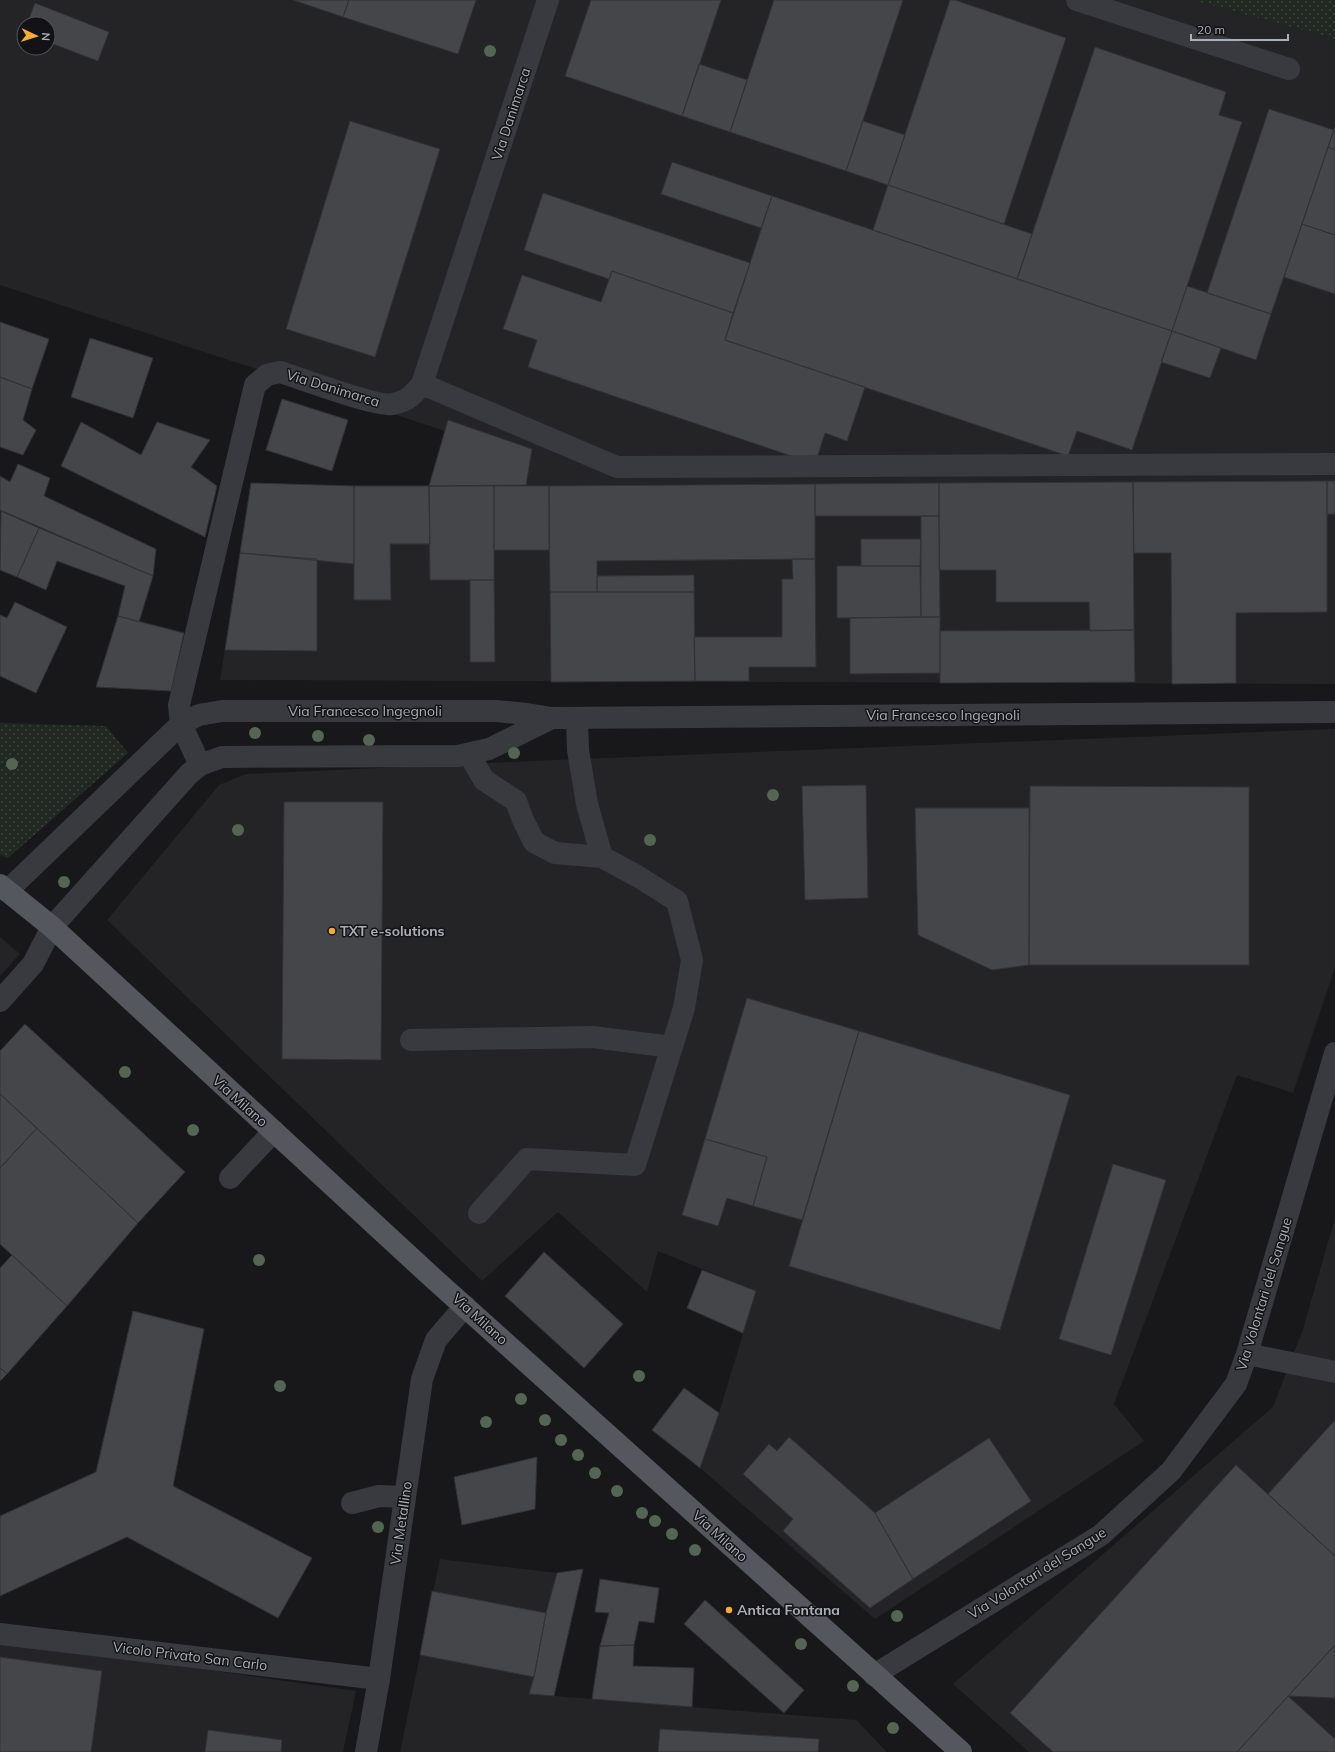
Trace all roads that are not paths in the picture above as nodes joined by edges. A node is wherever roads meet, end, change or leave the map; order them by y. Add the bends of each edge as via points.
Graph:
1 (548, 0) edge
2 (1077, 0) edge
3 (1289, 69) dead end
4 (422, 384) junction
5 (1335, 464) edge
6 (1335, 712) edge
7 (552, 718) junction
8 (577, 718) junction
9 (180, 724) junction
10 (469, 754) junction
11 (200, 765) junction
12 (602, 857) junction
13 (3, 888) edge
14 (52, 927) junction
15 (0, 1001) edge
16 (411, 1040) dead end
17 (672, 1047) junction
18 (1335, 1053) edge
19 (274, 1131) junction
20 (230, 1178) dead end
21 (479, 1213) dead end
22 (465, 1306) junction
23 (1247, 1354) junction
24 (1335, 1372) edge
25 (405, 1497) junction
26 (352, 1503) dead end
27 (0, 1634) edge
28 (874, 1675) junction
29 (379, 1679) junction
30 (366, 1752) edge
31 (961, 1752) edge

1 - 4 street, Via Danimarca
2 - 3 street
4 - 5 street via 617,467
4 - 9 street, Via Danimarca via 410,399 391,405 369,401 280,372 267,375 255,385 179,705
6 - 8 street, Via Francesco Ingegnoli
7 - 8 street, Via Francesco Ingegnoli
7 - 9 street, Via Francesco Ingegnoli via 496,711 222,711 199,715
7 - 10 street, Via Francesco Ingegnoli via 489,749
8 - 12 street via 578,750 587,804
9 - 11 street
9 - 13 street, Via Francesco Ingegnoli
10 - 11 street, Via Francesco Ingegnoli via 222,757
10 - 12 street via 484,780 516,801 534,842 555,853
11 - 14 street, Via Francesco Ingegnoli via 189,774
12 - 17 street via 677,901 692,960 684,1008
13 - 14 main road, Via Milano
14 - 15 street, Via Francesco Ingegnoli via 33,964
14 - 19 main road, Via Milano
16 - 17 street via 593,1037
17 - 21 street via 635,1165 527,1160
18 - 23 street, Via Volontari del Sangue
19 - 20 street
19 - 22 main road, Via Milano
22 - 25 street, Via Metallino via 436,1340 422,1379
22 - 28 main road, Via Milano
23 - 24 street
23 - 28 street, Via Volontari del Sangue via 1236,1384 1171,1471 1101,1535
25 - 26 street via 379,1496
25 - 29 street, Via Metallino
27 - 29 street, Vicolo Privato San Carlo
28 - 31 main road, Via Milano
29 - 30 street, Via Metallino

